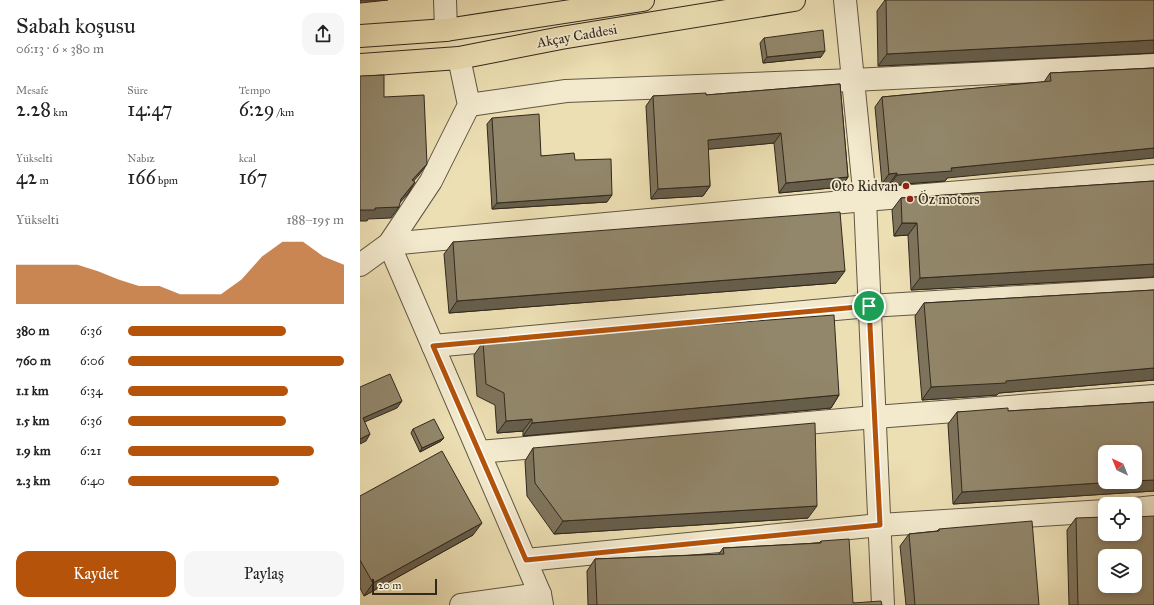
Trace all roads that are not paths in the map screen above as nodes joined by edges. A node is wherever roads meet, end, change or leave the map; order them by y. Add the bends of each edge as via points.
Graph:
1 (445, 0) edge
2 (643, 0) edge
3 (794, 0) edge
4 (845, 0) edge
5 (446, 30) junction
6 (360, 36) edge
7 (459, 58) junction
8 (360, 65) edge
9 (1154, 65) edge
10 (853, 80) junction
11 (469, 105) junction
12 (1154, 176) edge
13 (864, 200) junction
14 (389, 244) junction
15 (360, 265) edge
16 (1154, 289) edge
17 (869, 306) junction
18 (433, 346) junction
19 (1154, 396) edge
20 (875, 417) junction
21 (479, 452) junction
22 (1154, 507) edge
23 (1142, 508) edge
24 (1098, 510) edge
25 (880, 525) junction
26 (526, 560) junction
27 (541, 600) edge
28 (461, 605) edge
29 (883, 605) edge

1 - 5 street
2 - 5 main road, Akçay Caddesi
3 - 7 main road, Akçay Caddesi via 561,38
4 - 10 street
5 - 6 main road, Akçay Caddesi
7 - 8 main road, Akçay Caddesi
7 - 11 street
9 - 10 street
10 - 11 street via 566,91
10 - 13 street
11 - 14 street via 431,181
12 - 13 street
13 - 14 street
13 - 17 street
14 - 15 street
14 - 18 street
16 - 17 street
17 - 18 street
17 - 20 street
18 - 21 street
19 - 20 street
20 - 21 street
20 - 25 street
21 - 26 street
22 - 23 street
24 - 25 street
25 - 26 street
25 - 29 street
26 - 27 street
27 - 28 street

